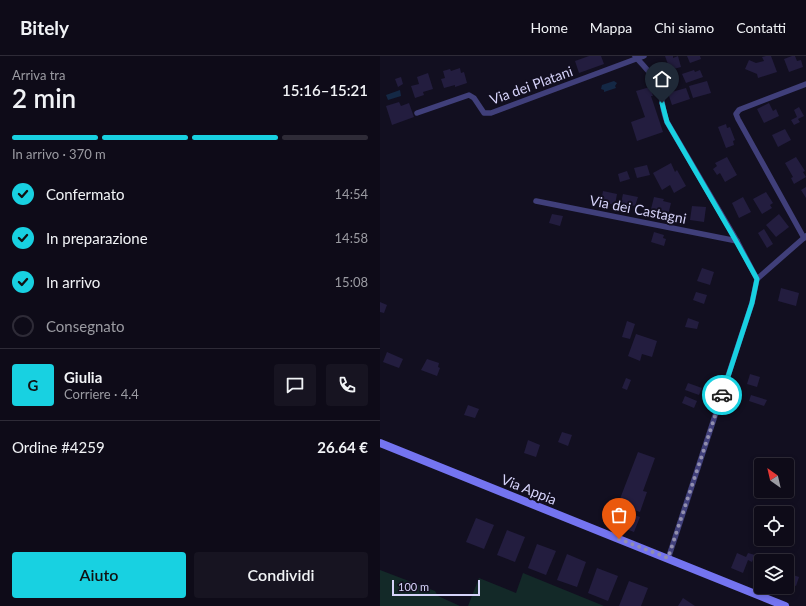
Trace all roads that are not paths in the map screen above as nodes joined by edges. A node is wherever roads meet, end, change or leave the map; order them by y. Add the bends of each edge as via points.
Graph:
1 (644, 56) edge
2 (636, 57) edge
3 (806, 84) edge
4 (417, 114) dead end
5 (536, 201) dead end
6 (805, 237) edge
7 (736, 241) junction
8 (757, 279) junction
9 (380, 443) edge
10 (668, 558) junction
11 (785, 606) edge

1 - 2 street
2 - 4 street, Via dei Platani via 491,114 484,113 469,95
2 - 7 street via 658,85 667,122
3 - 6 street via 741,109 736,114
5 - 7 street, Via dei Castagni
6 - 8 street
7 - 8 street
8 - 10 street via 752,303
9 - 10 street, Via Appia
10 - 11 street, Via Appia

